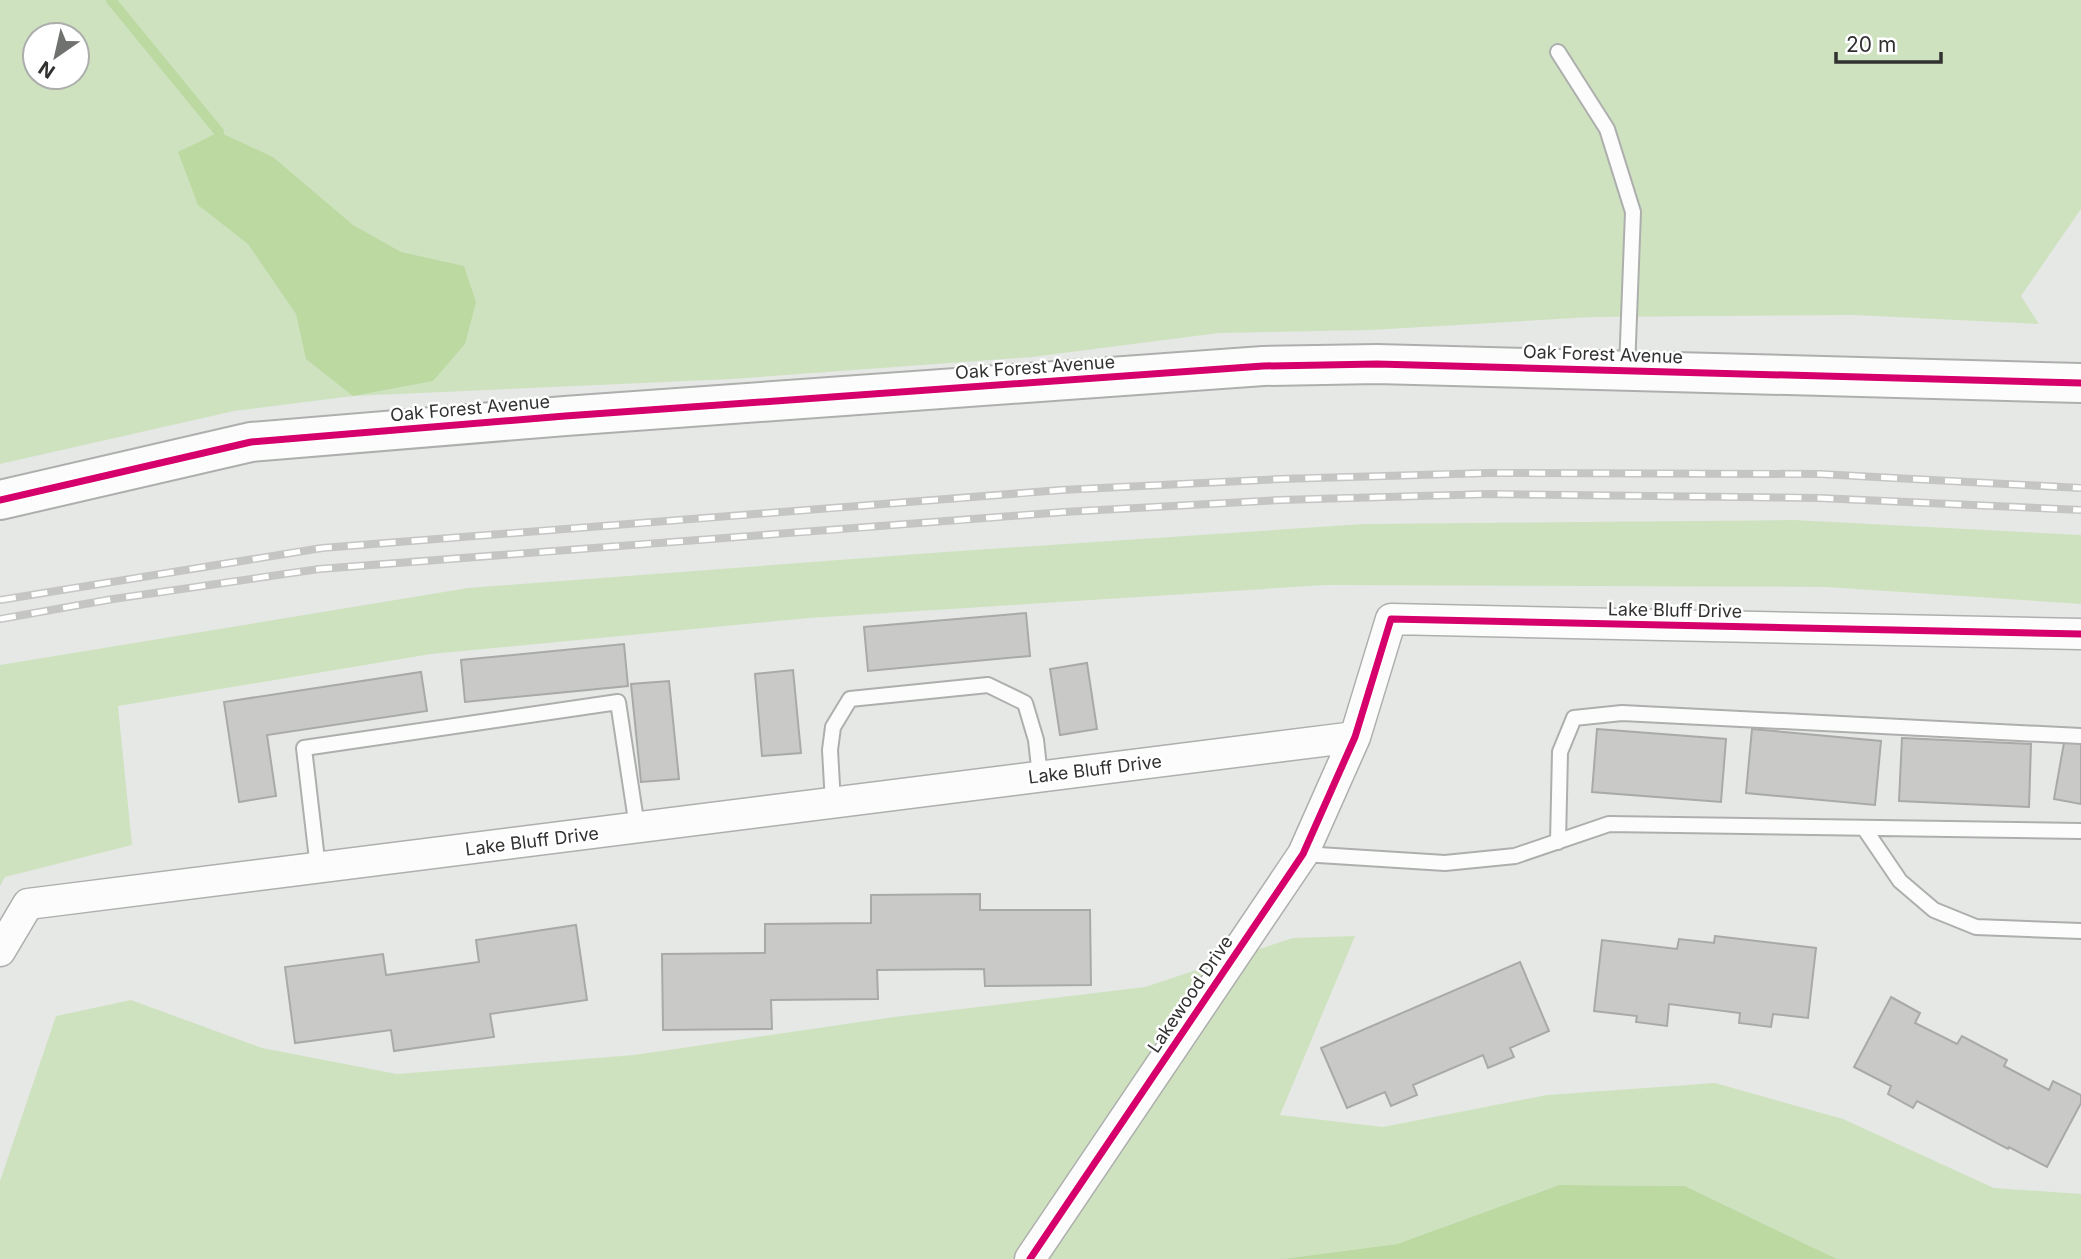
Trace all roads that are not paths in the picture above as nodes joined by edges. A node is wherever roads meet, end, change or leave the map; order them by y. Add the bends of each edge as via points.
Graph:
1 (1558, 52) dead end
2 (1627, 371) junction
3 (2081, 383) edge
4 (0, 500) edge
5 (2081, 634) edge
6 (2081, 736) edge
7 (1355, 737) junction
8 (1040, 776) junction
9 (833, 803) junction
10 (637, 827) junction
11 (1864, 828) junction
12 (2081, 831) edge
13 (1558, 842) junction
14 (1303, 854) junction
15 (317, 868) junction
16 (2081, 931) edge
17 (0, 951) edge
18 (1030, 1259) edge

1 - 2 lane via 1607,129 1633,212
2 - 3 street, Oak Forest Avenue
2 - 4 street, Oak Forest Avenue via 1377,364 1263,366 538,418 251,442
5 - 7 street, Lake Bluff Drive via 1391,619
6 - 13 lane via 1622,713 1574,719 1560,752
7 - 8 street, Lake Bluff Drive
7 - 14 street, Lakewood Drive
8 - 9 street, Lake Bluff Drive
8 - 9 lane via 1025,703 988,685 850,699 833,727
9 - 10 street, Lake Bluff Drive
10 - 15 street, Lake Bluff Drive
10 - 15 lane via 618,702 304,748
11 - 12 lane
11 - 13 lane via 1609,824
11 - 16 lane via 1900,881 1934,910 1976,927
13 - 14 lane via 1515,856 1445,863
14 - 18 street, Lakewood Drive
15 - 17 street, Lake Bluff Drive via 28,904

